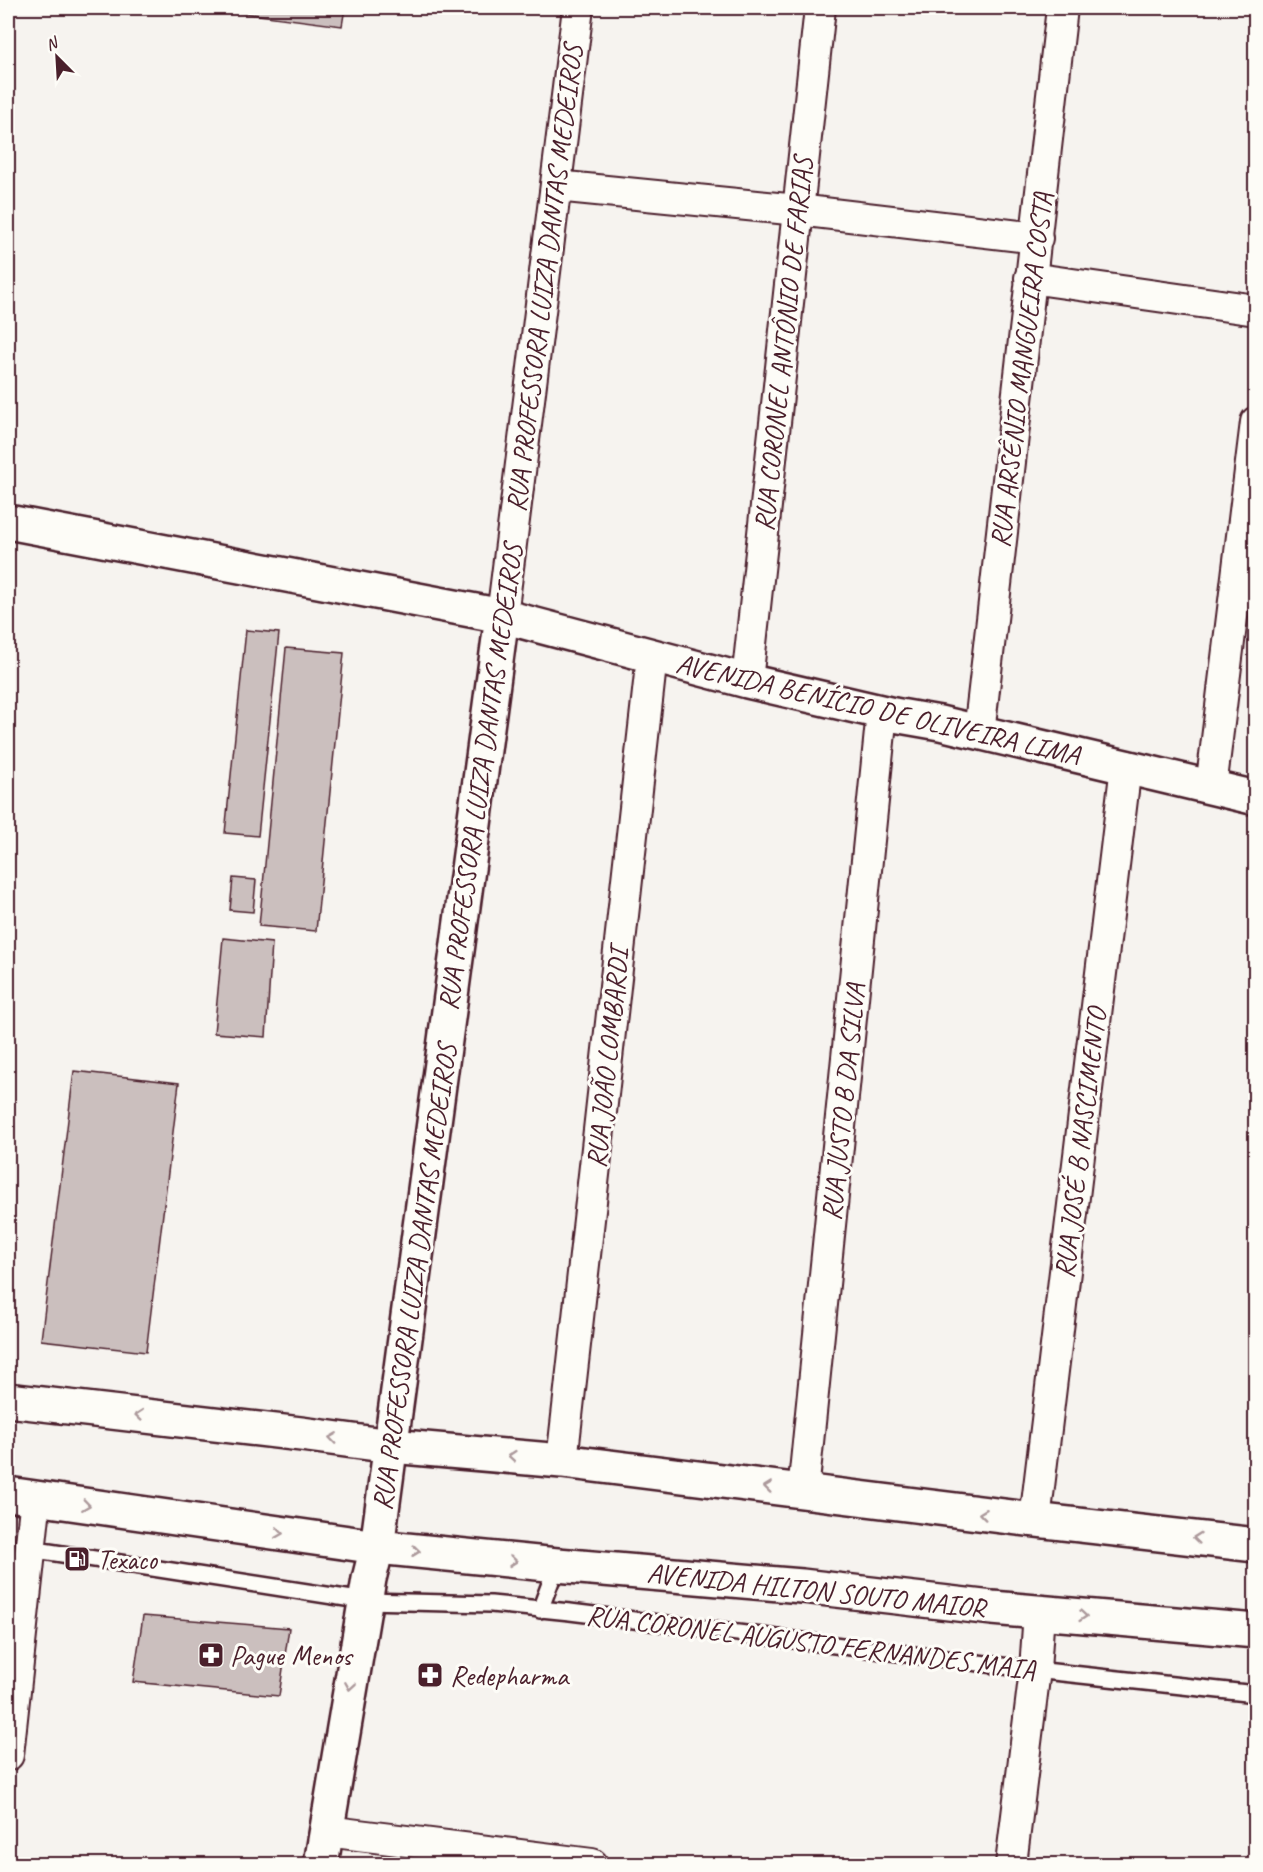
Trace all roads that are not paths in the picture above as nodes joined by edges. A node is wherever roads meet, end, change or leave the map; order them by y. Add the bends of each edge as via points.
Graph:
1 (578, 8) edge
2 (820, 8) edge
3 (1062, 8) edge
4 (556, 186) junction
5 (798, 210) junction
6 (1037, 238) junction
7 (1030, 278) junction
8 (1256, 310) edge
9 (1256, 422) edge
10 (8, 522) edge
11 (502, 616) junction
12 (652, 656) junction
13 (747, 681) junction
14 (882, 712) junction
15 (979, 733) junction
16 (1126, 766) junction
17 (1211, 788) junction
18 (1256, 798) edge
19 (8, 1400) edge
20 (391, 1446) junction
21 (562, 1461) junction
22 (803, 1492) junction
23 (22, 1496) edge
24 (1035, 1520) junction
25 (1256, 1545) edge
26 (377, 1547) junction
27 (30, 1549) junction
28 (557, 1565) junction
29 (365, 1601) junction
30 (540, 1610) junction
31 (1039, 1612) junction
32 (1256, 1631) edge
33 (1035, 1670) junction
34 (1256, 1694) edge
35 (8, 1755) edge
36 (326, 1831) junction
37 (321, 1864) edge
38 (592, 1864) edge
39 (1011, 1864) edge

1 - 4 street, RUA PROFESSORA LUIZA DANTAS MEDEIROS
2 - 5 street, RUA CORONEL ANTÔNIO DE FARIAS
3 - 6 street, RUA ARSÊNIO MANGUEIRA COSTA
4 - 5 street
4 - 11 street, RUA PROFESSORA LUIZA DANTAS MEDEIROS
5 - 6 street
5 - 13 street, RUA CORONEL ANTÔNIO DE FARIAS
6 - 7 street, RUA ARSÊNIO MANGUEIRA COSTA
7 - 8 street
7 - 15 street, RUA ARSÊNIO MANGUEIRA COSTA
9 - 17 street
10 - 11 main road, AVENIDA BENÍCIO DE OLIVEIRA LIMA
11 - 12 main road, AVENIDA BENÍCIO DE OLIVEIRA LIMA
11 - 20 main road, RUA PROFESSORA LUIZA DANTAS MEDEIROS
12 - 13 main road, AVENIDA BENÍCIO DE OLIVEIRA LIMA
12 - 21 street, RUA JOÃO LOMBARDI
13 - 14 main road, AVENIDA BENÍCIO DE OLIVEIRA LIMA
14 - 15 main road, AVENIDA BENÍCIO DE OLIVEIRA LIMA
14 - 22 street, RUA JUSTO B DA SILVA
15 - 16 main road, AVENIDA BENÍCIO DE OLIVEIRA LIMA
16 - 17 main road, AVENIDA BENÍCIO DE OLIVEIRA LIMA
16 - 24 street, RUA JOSÉ B NASCIMENTO
17 - 18 main road, AVENIDA BENÍCIO DE OLIVEIRA LIMA
20 -> 19 main road
21 -> 20 main road
20 - 26 main road, RUA PROFESSORA LUIZA DANTAS MEDEIROS
22 -> 21 main road
24 -> 22 main road
23 -> 26 main road
23 - 27 street
25 -> 24 main road
26 -> 28 main road, AVENIDA HILTON SOUTO MAIOR
26 - 29 main road, RUA PROFESSORA LUIZA DANTAS MEDEIROS
27 - 29 lane, RUA CORONEL AUGUSTO FERNANDES MAIA
27 - 35 street
28 - 30 lane
28 - 31 main road, AVENIDA HILTON SOUTO MAIOR
29 - 30 lane, RUA CORONEL AUGUSTO FERNANDES MAIA via 491,1604
29 -> 36 main road, RUA PROFESSORA LUIZA DANTAS MEDEIROS
30 - 33 lane, RUA CORONEL AUGUSTO FERNANDES MAIA
31 -> 32 main road, AVENIDA HILTON SOUTO MAIOR
31 - 33 street
33 - 34 lane, RUA CORONEL AUGUSTO FERNANDES MAIA
33 - 39 street
36 - 37 main road, RUA PROFESSORA LUIZA DANTAS MEDEIROS
36 - 38 street

